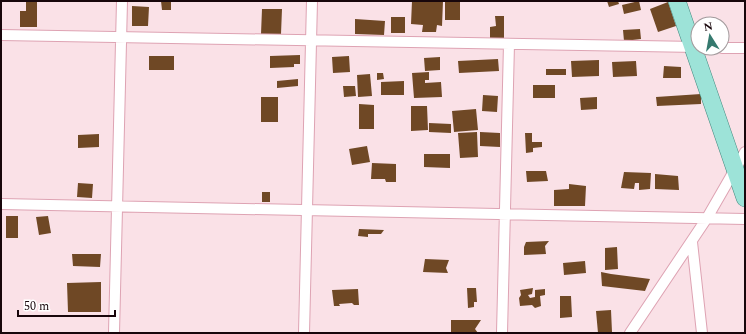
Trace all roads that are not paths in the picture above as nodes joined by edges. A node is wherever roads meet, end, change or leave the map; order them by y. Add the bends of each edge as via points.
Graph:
1 (122, 1) edge
2 (312, 1) edge
3 (677, 1) edge
4 (690, 32) edge
5 (1, 35) edge
6 (121, 37) junction
7 (311, 41) junction
8 (508, 44) junction
9 (690, 47) edge
10 (730, 48) edge
11 (745, 48) edge
12 (699, 56) edge
13 (745, 152) edge
14 (735, 169) junction
15 (745, 198) edge
16 (1, 204) edge
17 (117, 206) junction
18 (307, 210) junction
19 (505, 214) junction
20 (707, 218) junction
21 (745, 219) edge
22 (692, 242) junction
23 (114, 333) edge
24 (304, 333) edge
25 (502, 333) edge
26 (630, 333) edge
27 (702, 333) edge

1 - 6 street
2 - 7 street
3 - 4 main road
5 - 6 street
6 - 7 street
6 - 17 street
7 - 8 street
7 - 18 street
8 - 9 street
8 - 19 street
10 - 11 street
12 - 14 main road
13 - 14 street
14 - 15 main road
14 - 20 street
16 - 17 street
17 - 18 street
17 - 23 street
18 - 19 street
18 - 24 street
19 - 20 street
19 - 25 street
20 - 21 street
20 - 22 street
22 - 26 street
22 - 27 street

